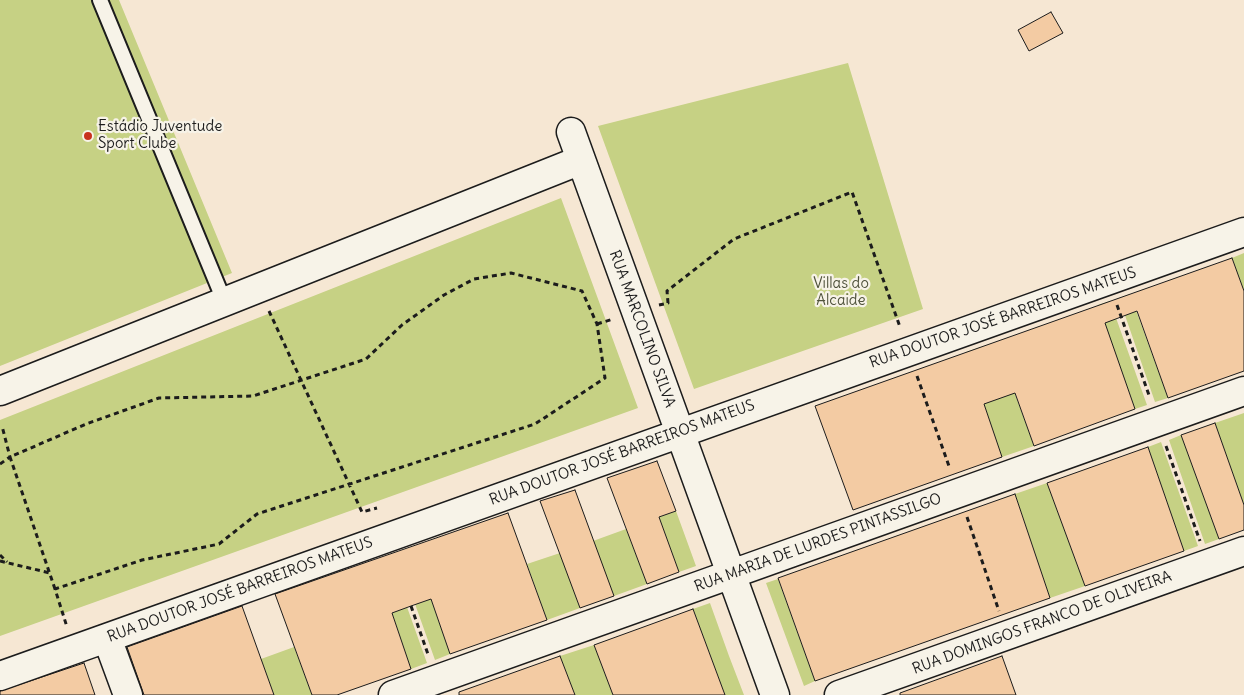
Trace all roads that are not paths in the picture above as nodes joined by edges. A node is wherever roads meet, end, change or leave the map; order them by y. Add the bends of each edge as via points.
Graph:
1 (100, 0) edge
2 (571, 132) dead end
3 (581, 160) junction
4 (1244, 232) edge
5 (225, 302) junction
6 (0, 391) edge
7 (1244, 391) edge
8 (680, 432) junction
9 (1244, 551) edge
10 (731, 574) junction
11 (107, 638) junction
12 (0, 676) edge
13 (128, 695) edge
14 (393, 695) edge
15 (775, 695) edge
16 (839, 695) edge

1 - 5 lane
2 - 3 street, RUA MARCOLINO SILVA
3 - 5 street
3 - 8 street, RUA MARCOLINO SILVA
4 - 8 street, RUA DOUTOR JOSÉ BARREIROS MATEUS
5 - 6 street
7 - 10 street, RUA MARIA DE LURDES PINTASSILGO
8 - 10 street, RUA MARCOLINO SILVA
8 - 11 street, RUA DOUTOR JOSÉ BARREIROS MATEUS
9 - 16 street, RUA DOMINGOS FRANCO DE OLIVEIRA
10 - 14 street, RUA MARIA DE LURDES PINTASSILGO
10 - 15 street, RUA MARCOLINO SILVA
11 - 12 street, RUA DOUTOR JOSÉ BARREIROS MATEUS
11 - 13 street

